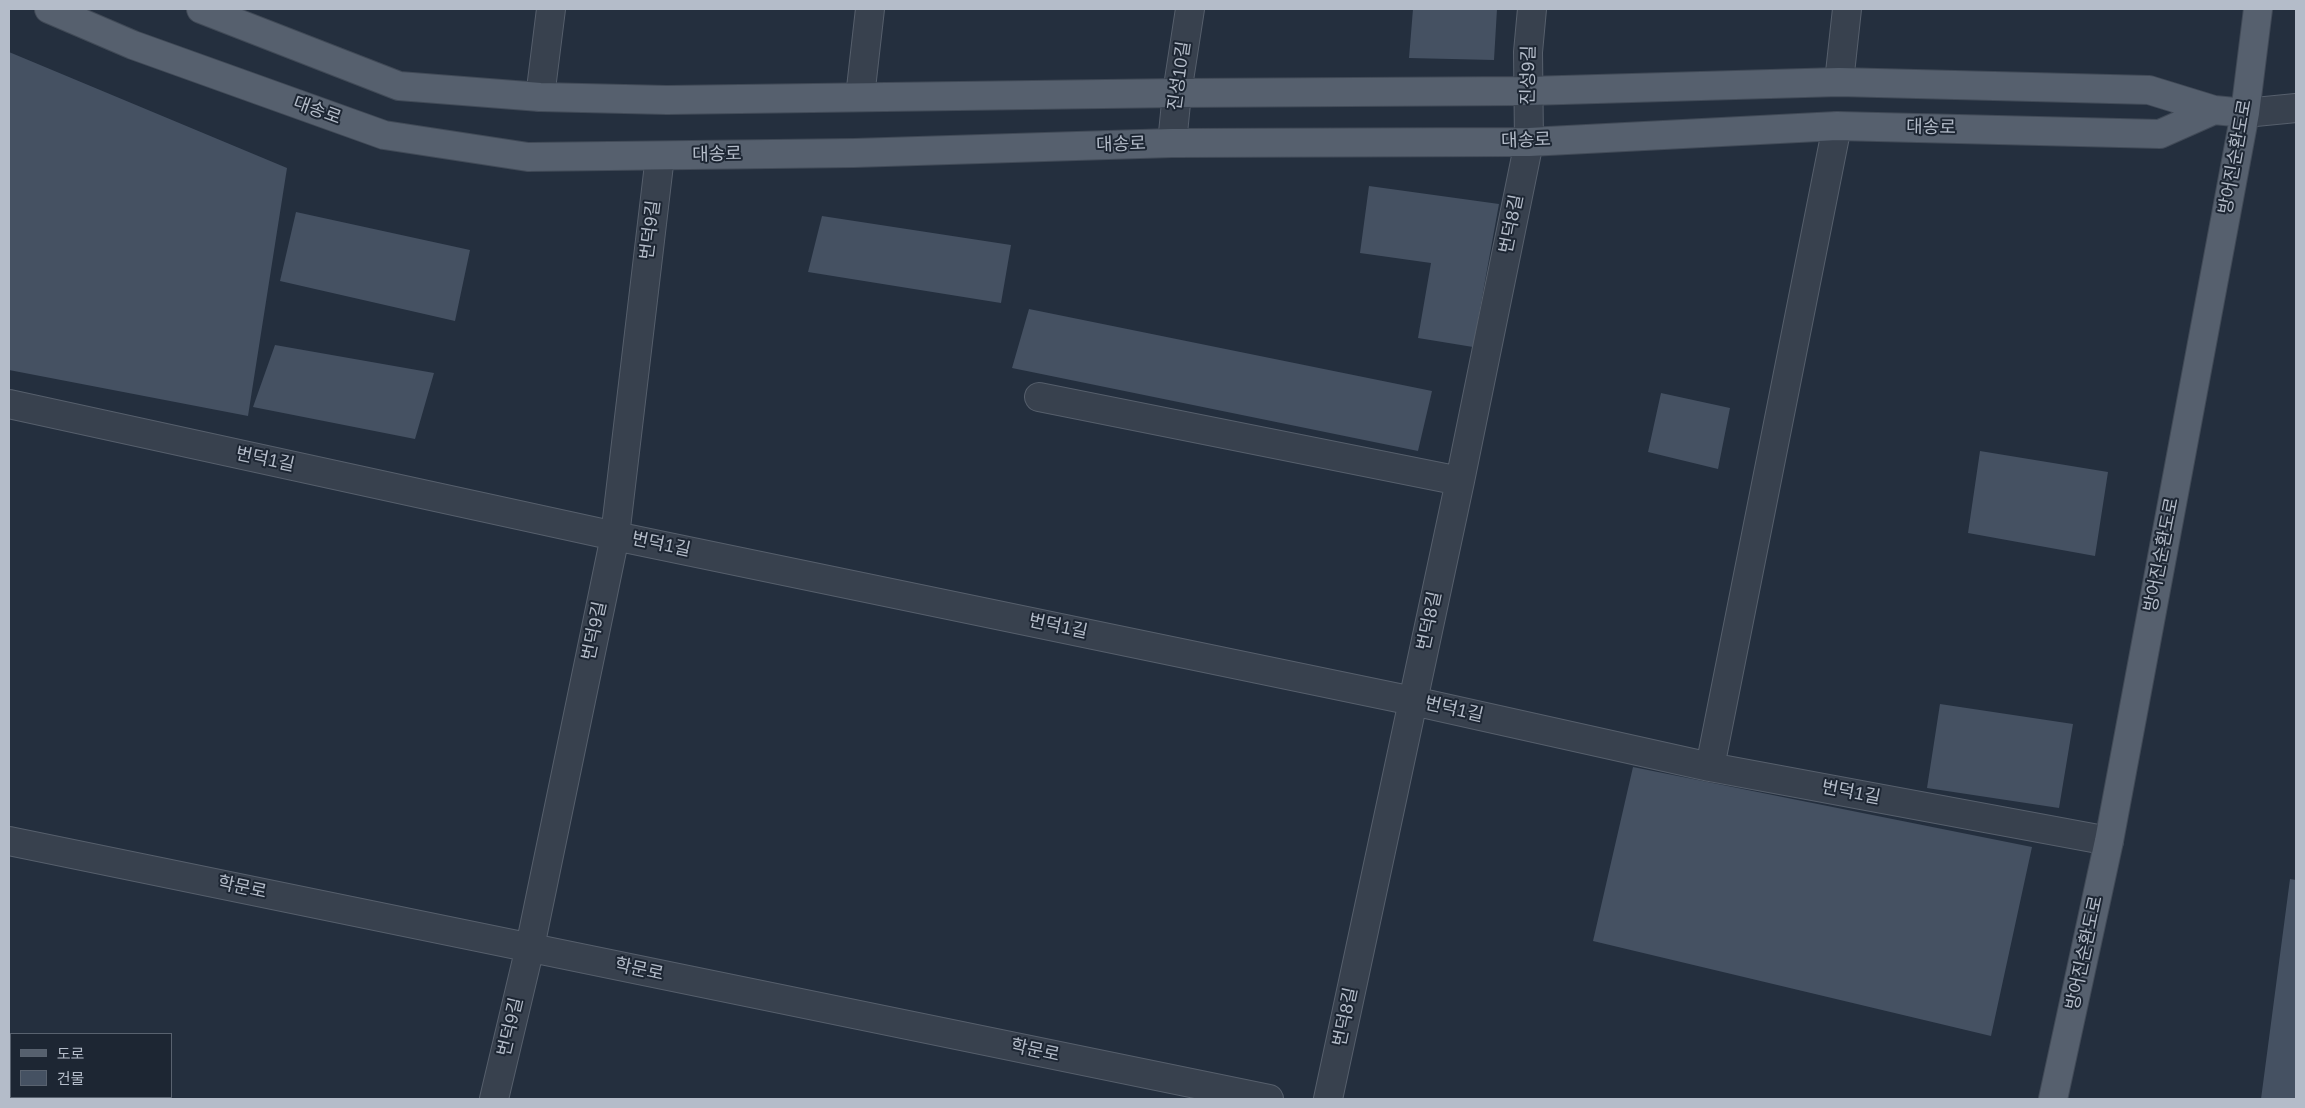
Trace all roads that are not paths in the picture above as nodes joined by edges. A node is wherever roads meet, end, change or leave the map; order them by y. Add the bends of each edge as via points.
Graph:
1 (49, 9) edge
2 (201, 9) edge
3 (551, 9) edge
4 (870, 9) edge
5 (1190, 9) edge
6 (1532, 9) edge
7 (1847, 9) edge
8 (2258, 9) edge
9 (1839, 82) junction
10 (1528, 91) junction
11 (1176, 93) junction
12 (540, 97) junction
13 (860, 97) junction
14 (2296, 108) edge
15 (2214, 110) junction
16 (2245, 113) junction
17 (1837, 126) junction
18 (1529, 142) junction
19 (1172, 143) junction
20 (660, 156) junction
21 (1039, 397) dead end
22 (9, 404) edge
23 (1460, 481) junction
24 (615, 536) junction
25 (1413, 700) junction
26 (1710, 767) junction
27 (9, 841) edge
28 (2109, 841) junction
29 (530, 947) junction
30 (494, 1099) edge
31 (1269, 1099) edge
32 (1328, 1099) edge
33 (2053, 1099) edge

1 - 20 main road, 대송로 via 133,45 384,136 528,157
2 - 12 main road, 대송로 via 399,86
3 - 12 street
4 - 13 street
5 - 11 street, 진성10길
6 - 10 street, 진성9길
7 - 9 street
8 - 16 main road, 방어진순환도로
9 - 10 main road, 대송로
9 - 15 main road, 대송로 via 2150,90
10 - 11 main road, 대송로
10 - 18 street, 진성9길
11 - 13 main road, 대송로
11 - 19 street, 진성10길
12 - 13 main road, 대송로 via 667,100
14 - 16 street
15 - 16 main road, 대송로
15 - 17 main road, 대송로 via 2160,134
16 - 28 main road, 방어진순환도로
17 - 18 main road, 대송로
17 - 26 street
18 - 19 main road, 대송로
18 - 23 street, 번덕8길
19 - 20 main road, 대송로
20 - 24 street, 번덕9길
21 - 23 street
22 - 24 street, 번덕1길
23 - 25 street, 번덕8길
24 - 25 street, 번덕1길
24 - 29 street, 번덕9길
25 - 26 street, 번덕1길
25 - 32 street, 번덕8길
26 - 28 street, 번덕1길
27 - 29 street, 학문로
28 - 33 main road, 방어진순환도로
29 - 30 street, 번덕9길
29 - 31 street, 학문로

